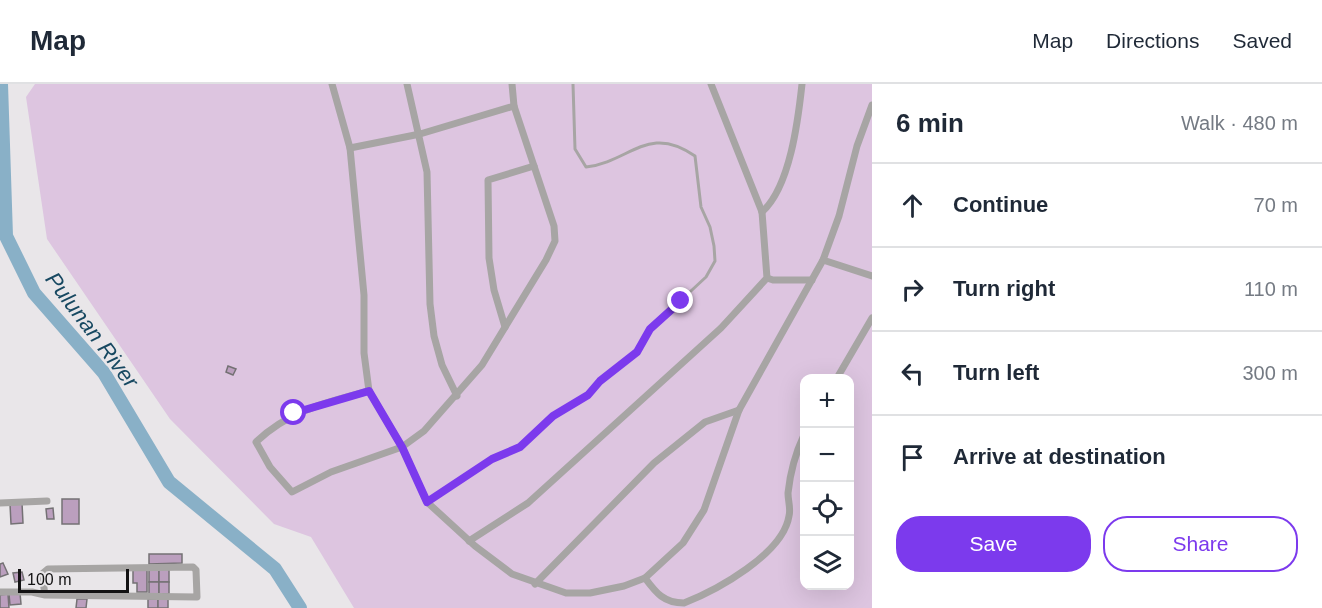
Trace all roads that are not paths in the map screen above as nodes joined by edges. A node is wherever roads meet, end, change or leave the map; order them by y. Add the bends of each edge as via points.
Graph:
1 (332, 84) edge
2 (407, 84) edge
3 (512, 84) edge
4 (573, 84) edge
5 (711, 84) edge
6 (802, 84) edge
7 (872, 105) edge
8 (514, 106) junction
9 (420, 134) junction
10 (350, 148) junction
11 (534, 166) junction
12 (762, 212) junction
13 (824, 260) junction
14 (872, 276) edge
15 (767, 278) junction
16 (812, 280) junction
17 (872, 318) edge
18 (505, 327) junction
19 (839, 374) edge
20 (369, 391) junction
21 (457, 396) junction
22 (738, 410) junction
23 (800, 445) edge
24 (402, 447) junction
25 (47, 501) dead end
26 (427, 502) junction
27 (0, 503) edge
28 (469, 541) junction
29 (645, 578) junction
30 (535, 585) junction
31 (0, 592) edge
32 (45, 595) junction

1 - 10 street
2 - 9 street
3 - 8 street
4 - 26 lane via 575,149 586,167 601,165 637,146 657,141 681,147 695,156 700,207 710,226 715,261 706,277 650,329 637,352 588,395 553,416 520,447 492,459
5 - 12 street
6 - 12 street via 789,159 774,201
7 - 13 street
8 - 9 street
8 - 11 street
9 - 10 street
9 - 21 street via 427,172 434,336 441,365
10 - 20 street
11 - 18 street via 554,226 555,241
11 - 18 street via 488,180 489,258
12 - 15 street
13 - 14 street
13 - 16 street
15 - 16 street
15 - 28 street via 721,328 528,503
16 - 22 street
17 - 19 street
18 - 21 street
20 - 24 street
20 - 24 street via 294,413 256,442 270,467 292,492 331,472
21 - 24 street via 424,431
22 - 29 street via 704,510 683,543
22 - 30 street via 705,422 654,463
23 - 29 street via 788,492 789,518 774,545 757,562 684,603 661,598
24 - 26 street
25 - 27 street
26 - 28 street
28 - 30 street via 512,574
29 - 30 street via 591,593 566,593
31 - 32 street
32 - 32 street via 197,597 196,570 48,569 42,574

